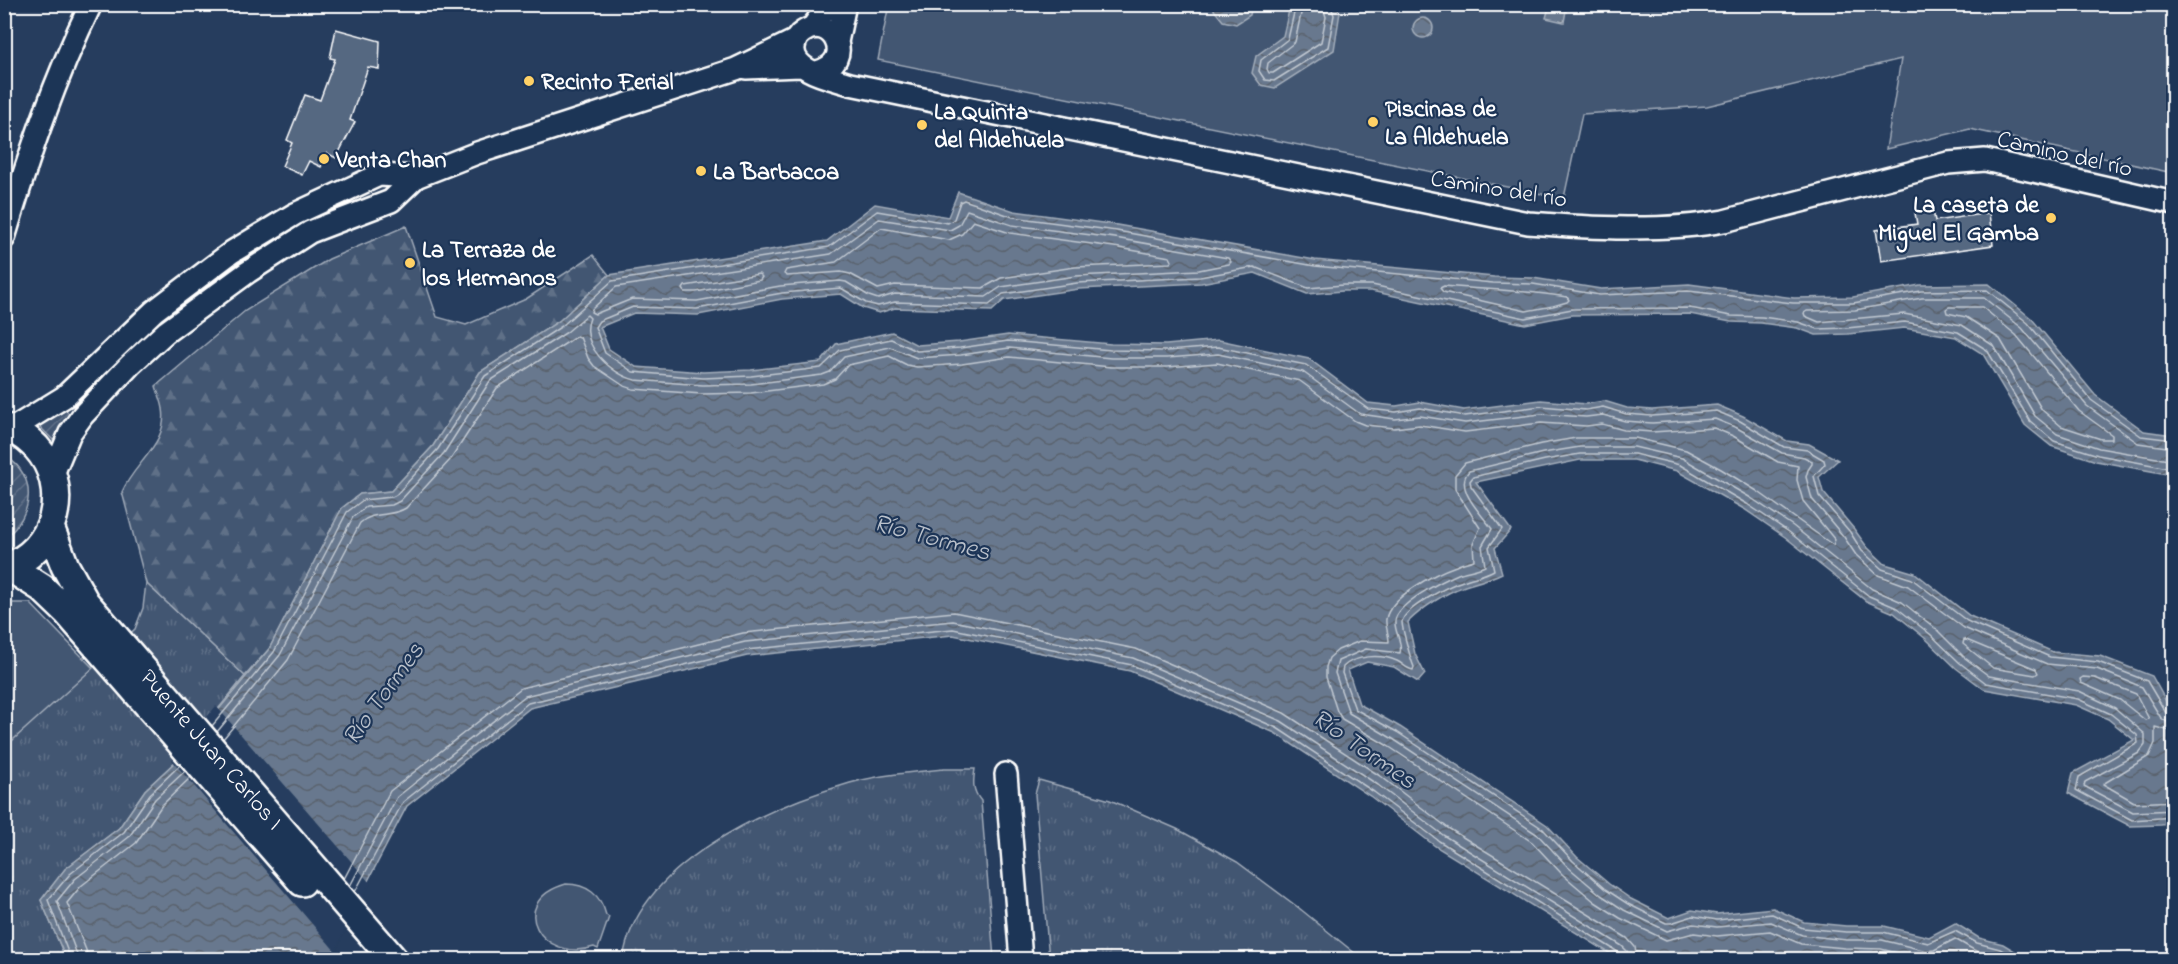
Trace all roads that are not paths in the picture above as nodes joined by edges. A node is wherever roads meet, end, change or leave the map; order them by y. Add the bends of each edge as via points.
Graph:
1 (91, 4) edge
2 (829, 4) edge
3 (845, 4) edge
4 (804, 34) junction
5 (837, 42) junction
6 (736, 69) junction
7 (809, 69) junction
8 (416, 177) junction
9 (2174, 203) edge
10 (4, 238) edge
11 (8, 426) edge
12 (53, 474) junction
13 (50, 527) junction
14 (7, 568) edge
15 (1006, 774) dead end
16 (369, 960) edge
17 (394, 960) edge
18 (1021, 960) edge

1 - 10 street via 37,132
2 - 4 street
3 - 5 street
4 - 5 street via 822,28
4 - 6 street
4 - 7 street via 794,50 795,59
5 - 7 street via 839,53 835,63 826,70
6 - 7 street
6 - 8 street via 477,153
7 - 9 street, Camino del río via 857,86 1528,224 1707,224 1948,163 1984,160
8 - 11 street via 379,175 295,214 232,252 154,311 64,397
8 - 12 street via 391,201 310,232 166,332 84,415 70,434
11 - 12 main road via 29,440
12 - 13 main road via 55,510
13 - 14 main road via 26,558
13 - 17 main road, Puente Juan Carlos I via 85,602
14 - 16 main road, Puente Juan Carlos I via 42,588 67,612
15 - 18 street

